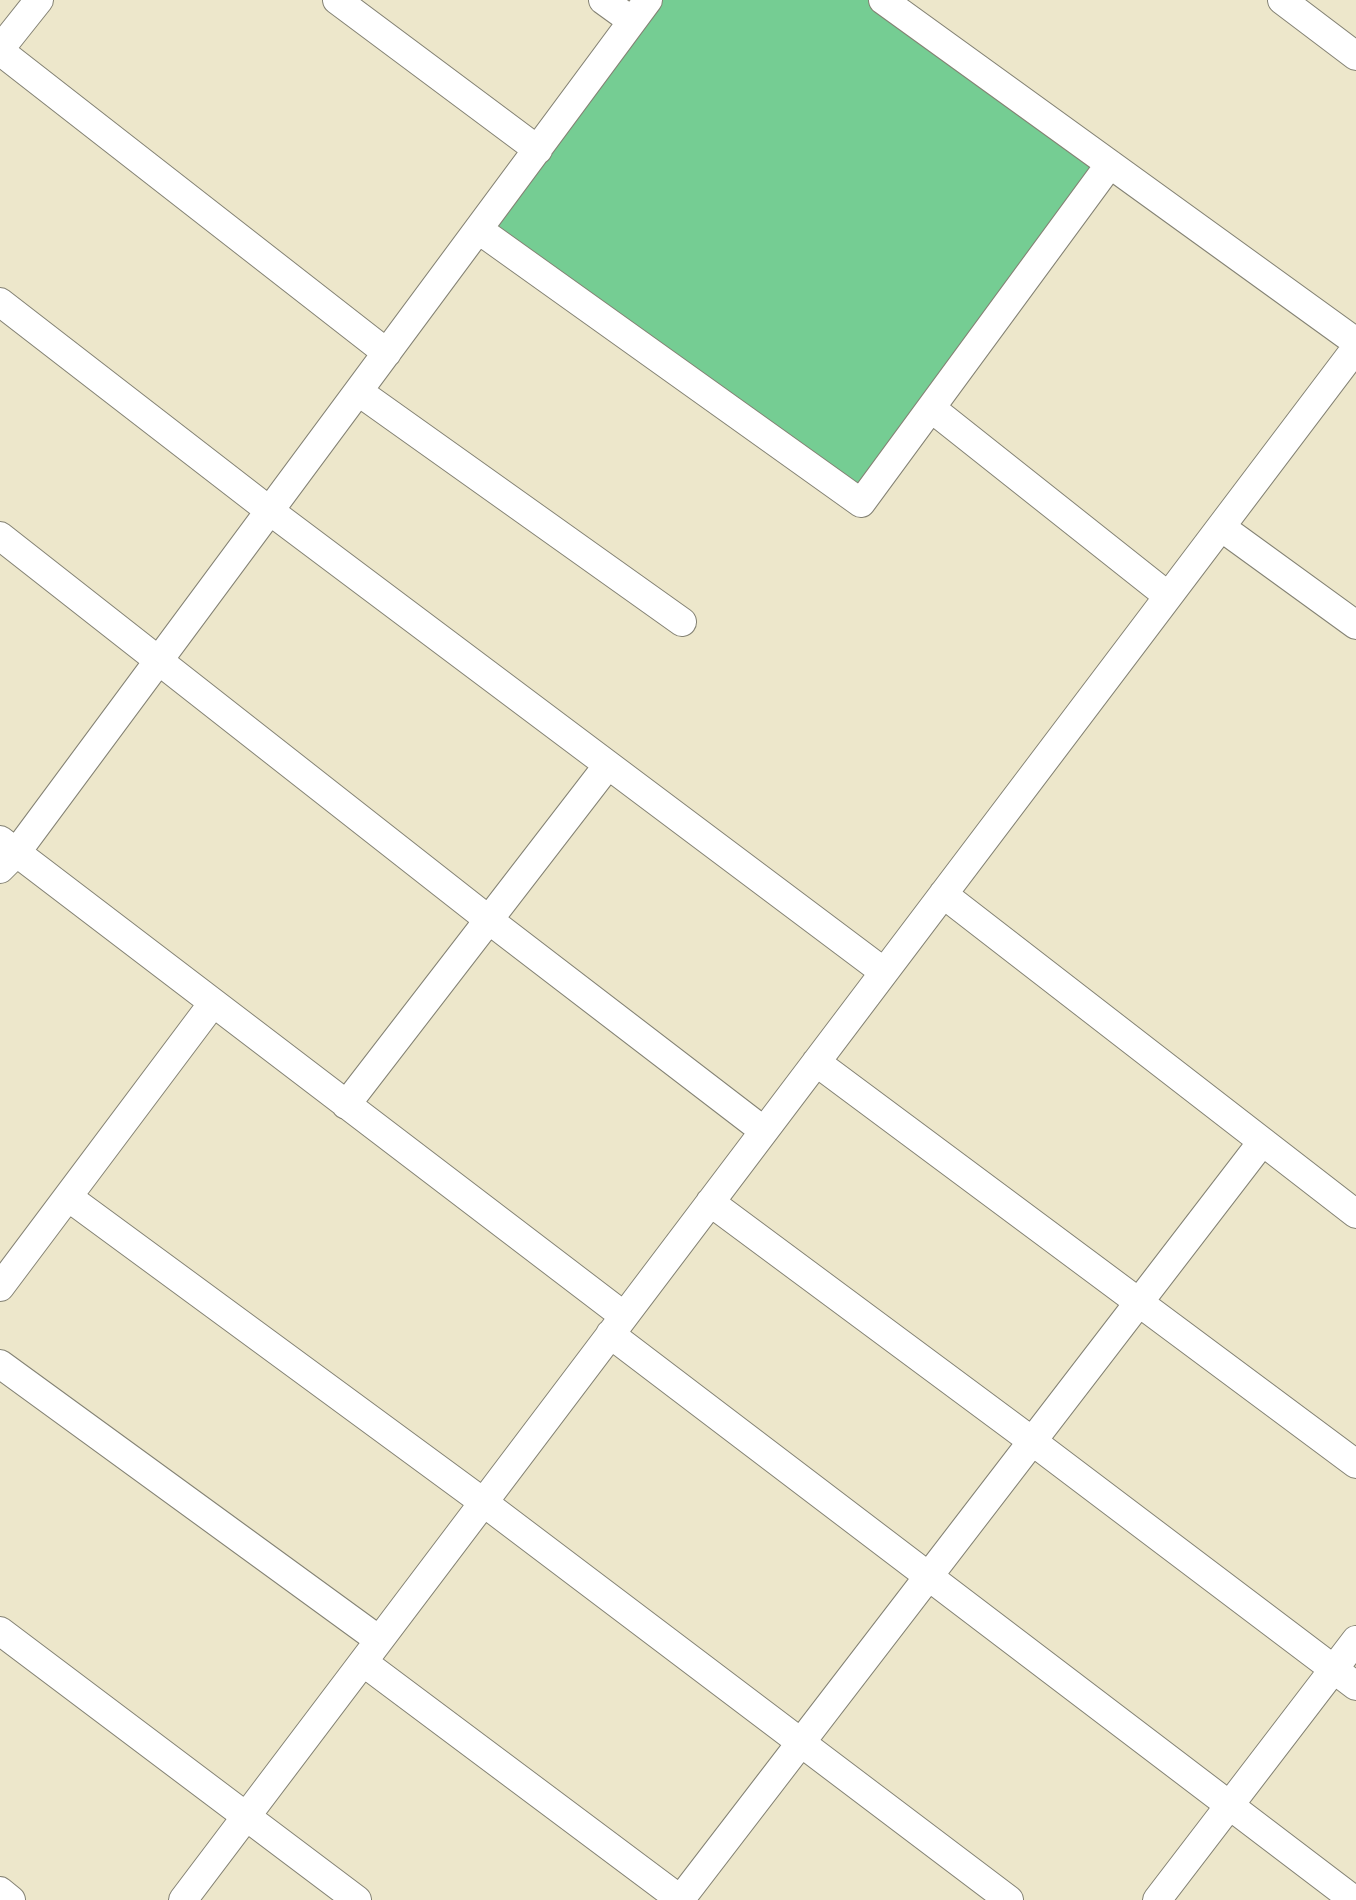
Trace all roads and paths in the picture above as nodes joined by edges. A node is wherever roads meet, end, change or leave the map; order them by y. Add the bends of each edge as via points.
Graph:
1 (39, 0) edge
2 (337, 0) edge
3 (603, 0) edge
4 (648, 0) edge
5 (883, 0) edge
6 (1282, 0) edge
7 (632, 22) junction
8 (0, 50) edge
9 (1356, 56) edge
10 (538, 150) junction
11 (1110, 164) junction
12 (479, 230) junction
13 (0, 302) edge
14 (1356, 342) edge
15 (1356, 348) edge
16 (387, 353) junction
17 (358, 392) junction
18 (931, 408) junction
19 (270, 511) junction
20 (1221, 527) junction
21 (0, 536) edge
22 (1168, 596) junction
23 (682, 622) dead end
24 (1356, 625) edge
25 (159, 661) junction
26 (608, 765) junction
27 (5, 854) edge
28 (943, 894) junction
29 (489, 920) junction
30 (884, 972) junction
31 (213, 1003) junction
32 (816, 1062) junction
33 (346, 1105) junction
34 (764, 1131) junction
35 (1262, 1142) junction
36 (68, 1196) junction
37 (710, 1202) junction
38 (1356, 1214) edge
39 (0, 1286) edge
40 (1138, 1303) junction
41 (617, 1325) junction
42 (0, 1364) edge
43 (1032, 1442) junction
44 (1356, 1464) edge
45 (483, 1502) junction
46 (928, 1576) junction
47 (0, 1631) edge
48 (379, 1640) junction
49 (1356, 1640) edge
50 (363, 1662) junction
51 (1333, 1670) junction
52 (1356, 1686) edge
53 (801, 1743) junction
54 (1229, 1805) junction
55 (246, 1816) junction
56 (0, 1891) edge
57 (12, 1900) edge
58 (183, 1900) edge
59 (357, 1900) edge
60 (680, 1900) edge
61 (1009, 1900) edge
62 (1157, 1900) edge
63 (1354, 1900) edge

1 - 8 street
2 - 10 street
3 - 7 street
4 - 7 street
5 - 11 street
6 - 9 street
7 - 10 street
8 - 16 street
10 - 12 street
11 - 14 street
11 - 18 street
12 - 16 street
12 - 18 street via 861,503
13 - 19 street
15 - 20 street
16 - 17 street
17 - 19 street
17 - 23 street
18 - 22 street
19 - 25 street
19 - 26 street
20 - 22 street
20 - 24 street
21 - 25 street
22 - 28 street
25 - 27 street
25 - 29 street
26 - 29 street
26 - 30 street
27 - 31 street
28 - 30 street
28 - 35 street
29 - 33 street
29 - 34 street
30 - 32 street
31 - 33 street
31 - 36 street
32 - 34 street
32 - 40 street
33 - 41 street
34 - 37 street
35 - 38 street
35 - 40 street
36 - 39 street
36 - 45 street
37 - 41 street
37 - 43 street
40 - 43 street
40 - 44 street
41 - 45 street
41 - 46 street
42 - 48 street
43 - 46 street
43 - 51 street
45 - 48 street
45 - 53 street
46 - 53 street
46 - 54 street
47 - 55 street
48 - 50 street
49 - 51 street
50 - 55 street
50 - 60 street
51 - 52 street
51 - 54 street
53 - 60 street
53 - 61 street
54 - 62 street
54 - 63 street
55 - 58 street
55 - 59 street
56 - 57 street

